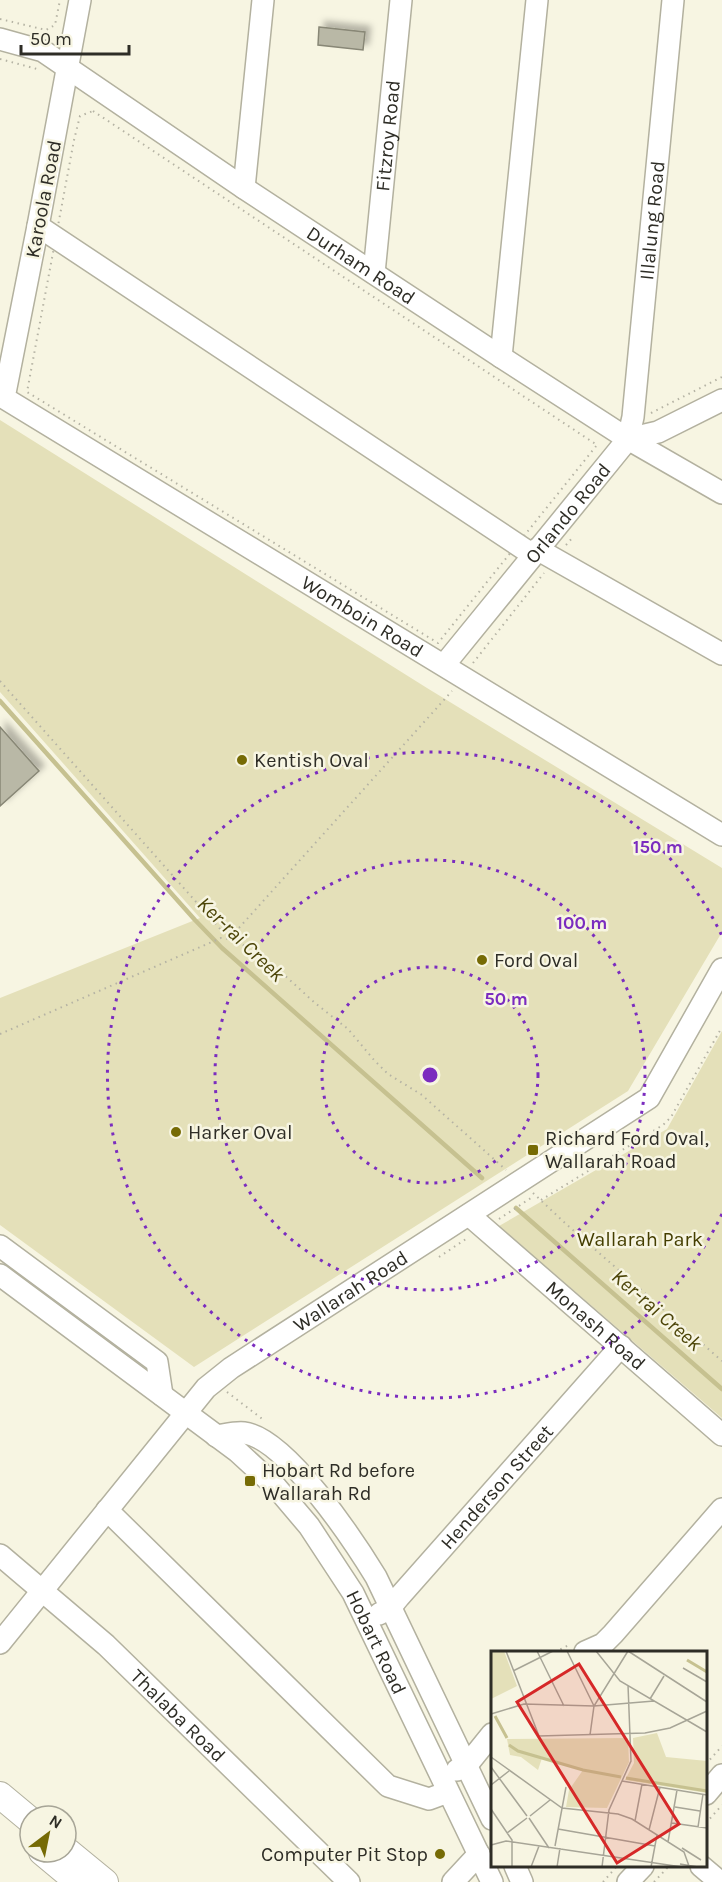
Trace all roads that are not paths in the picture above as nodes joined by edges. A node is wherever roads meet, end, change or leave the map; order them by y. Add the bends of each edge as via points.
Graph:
1 (80, 0) edge
2 (262, 0) edge
3 (401, 0) edge
4 (537, 0) edge
5 (673, 0) edge
6 (0, 39) edge
7 (67, 68) junction
8 (244, 188) junction
9 (38, 226) junction
10 (374, 273) junction
11 (501, 357) junction
12 (4, 398) joint
13 (722, 400) edge
14 (628, 439) junction
15 (722, 493) edge
16 (542, 554) junction
17 (722, 654) edge
18 (444, 665) junction
19 (722, 835) edge
20 (722, 969) edge
21 (469, 1215) junction
22 (0, 1246) edge
23 (0, 1275) edge
24 (621, 1346) junction
25 (162, 1395) junction
26 (185, 1412) junction
27 (722, 1434) edge
28 (216, 1436) junction
29 (722, 1509) edge
30 (107, 1510) junction
31 (0, 1555) edge
32 (42, 1591) junction
33 (390, 1608) junction
34 (367, 1621) junction
35 (0, 1643) edge
36 (589, 1651) edge
37 (491, 1735) edge
38 (467, 1765) junction
39 (722, 1775) edge
40 (444, 1785) junction
41 (707, 1792) edge
42 (0, 1795) edge
43 (18, 1810) edge
44 (0, 1817) edge
45 (491, 1817) edge
46 (18, 1832) edge
47 (479, 1854) junction
48 (78, 1860) edge
49 (56, 1864) edge
50 (515, 1867) edge
51 (642, 1867) edge
52 (702, 1867) edge
53 (78, 1882) edge
54 (105, 1882) edge
55 (349, 1882) edge
56 (453, 1882) edge
57 (492, 1882) edge
58 (522, 1882) edge
59 (628, 1882) edge
60 (720, 1882) edge

1 - 7 street, Karoola Road
2 - 8 street
3 - 10 street, Fitzroy Road
4 - 11 street
5 - 14 street, Illalung Road
6 - 7 street, Durham Road via 43,51
7 - 8 street, Durham Road
7 - 9 street, Karoola Road
8 - 10 street, Durham Road
9 - 12 street, Karoola Road
9 - 16 street
10 - 11 street, Durham Road
11 - 14 street, Durham Road
12 - 18 street, Womboin Road
13 - 14 street via 657,432
14 - 15 street, Durham Road
14 - 16 street, Orlando Road
16 - 17 street
16 - 18 street, Orlando Road
18 - 19 street, Womboin Road via 472,673
20 - 21 street, Wallarah Road via 649,1098 528,1188
21 - 24 street, Monash Road
21 - 26 street, Wallarah Road via 224,1374
22 - 25 street via 157,1362
23 - 25 street, Hobart Road
24 - 27 street, Monash Road
24 - 33 street, Henderson Street
25 - 26 street, Hobart Road
26 - 28 street, Hobart Road
26 - 30 street, Wallarah Road
28 - 33 street, Hobart Road via 244,1433 279,1451 354,1541
28 - 34 street, Hobart Road via 259,1470 303,1519 337,1567
29 - 36 street via 614,1634
30 - 32 street, Wallarah Road
30 - 40 street via 388,1786 429,1799
31 - 32 street, Thalaba Road
32 - 35 street, Wallarah Road
32 - 55 street, Thalaba Road via 106,1645
33 - 34 street, Henderson Street
33 - 38 street, Hobart Road
34 - 40 street, Hobart Road
37 - 38 street
38 - 40 street
38 - 45 street, Hobart Road
39 - 41 street
40 - 47 street, Hobart Road
42 - 43 main road
44 - 46 main road
47 - 56 street
47 - 57 street, Hobart Road
48 - 54 main road
49 - 53 main road
50 - 58 street
51 - 59 street
52 - 60 street

